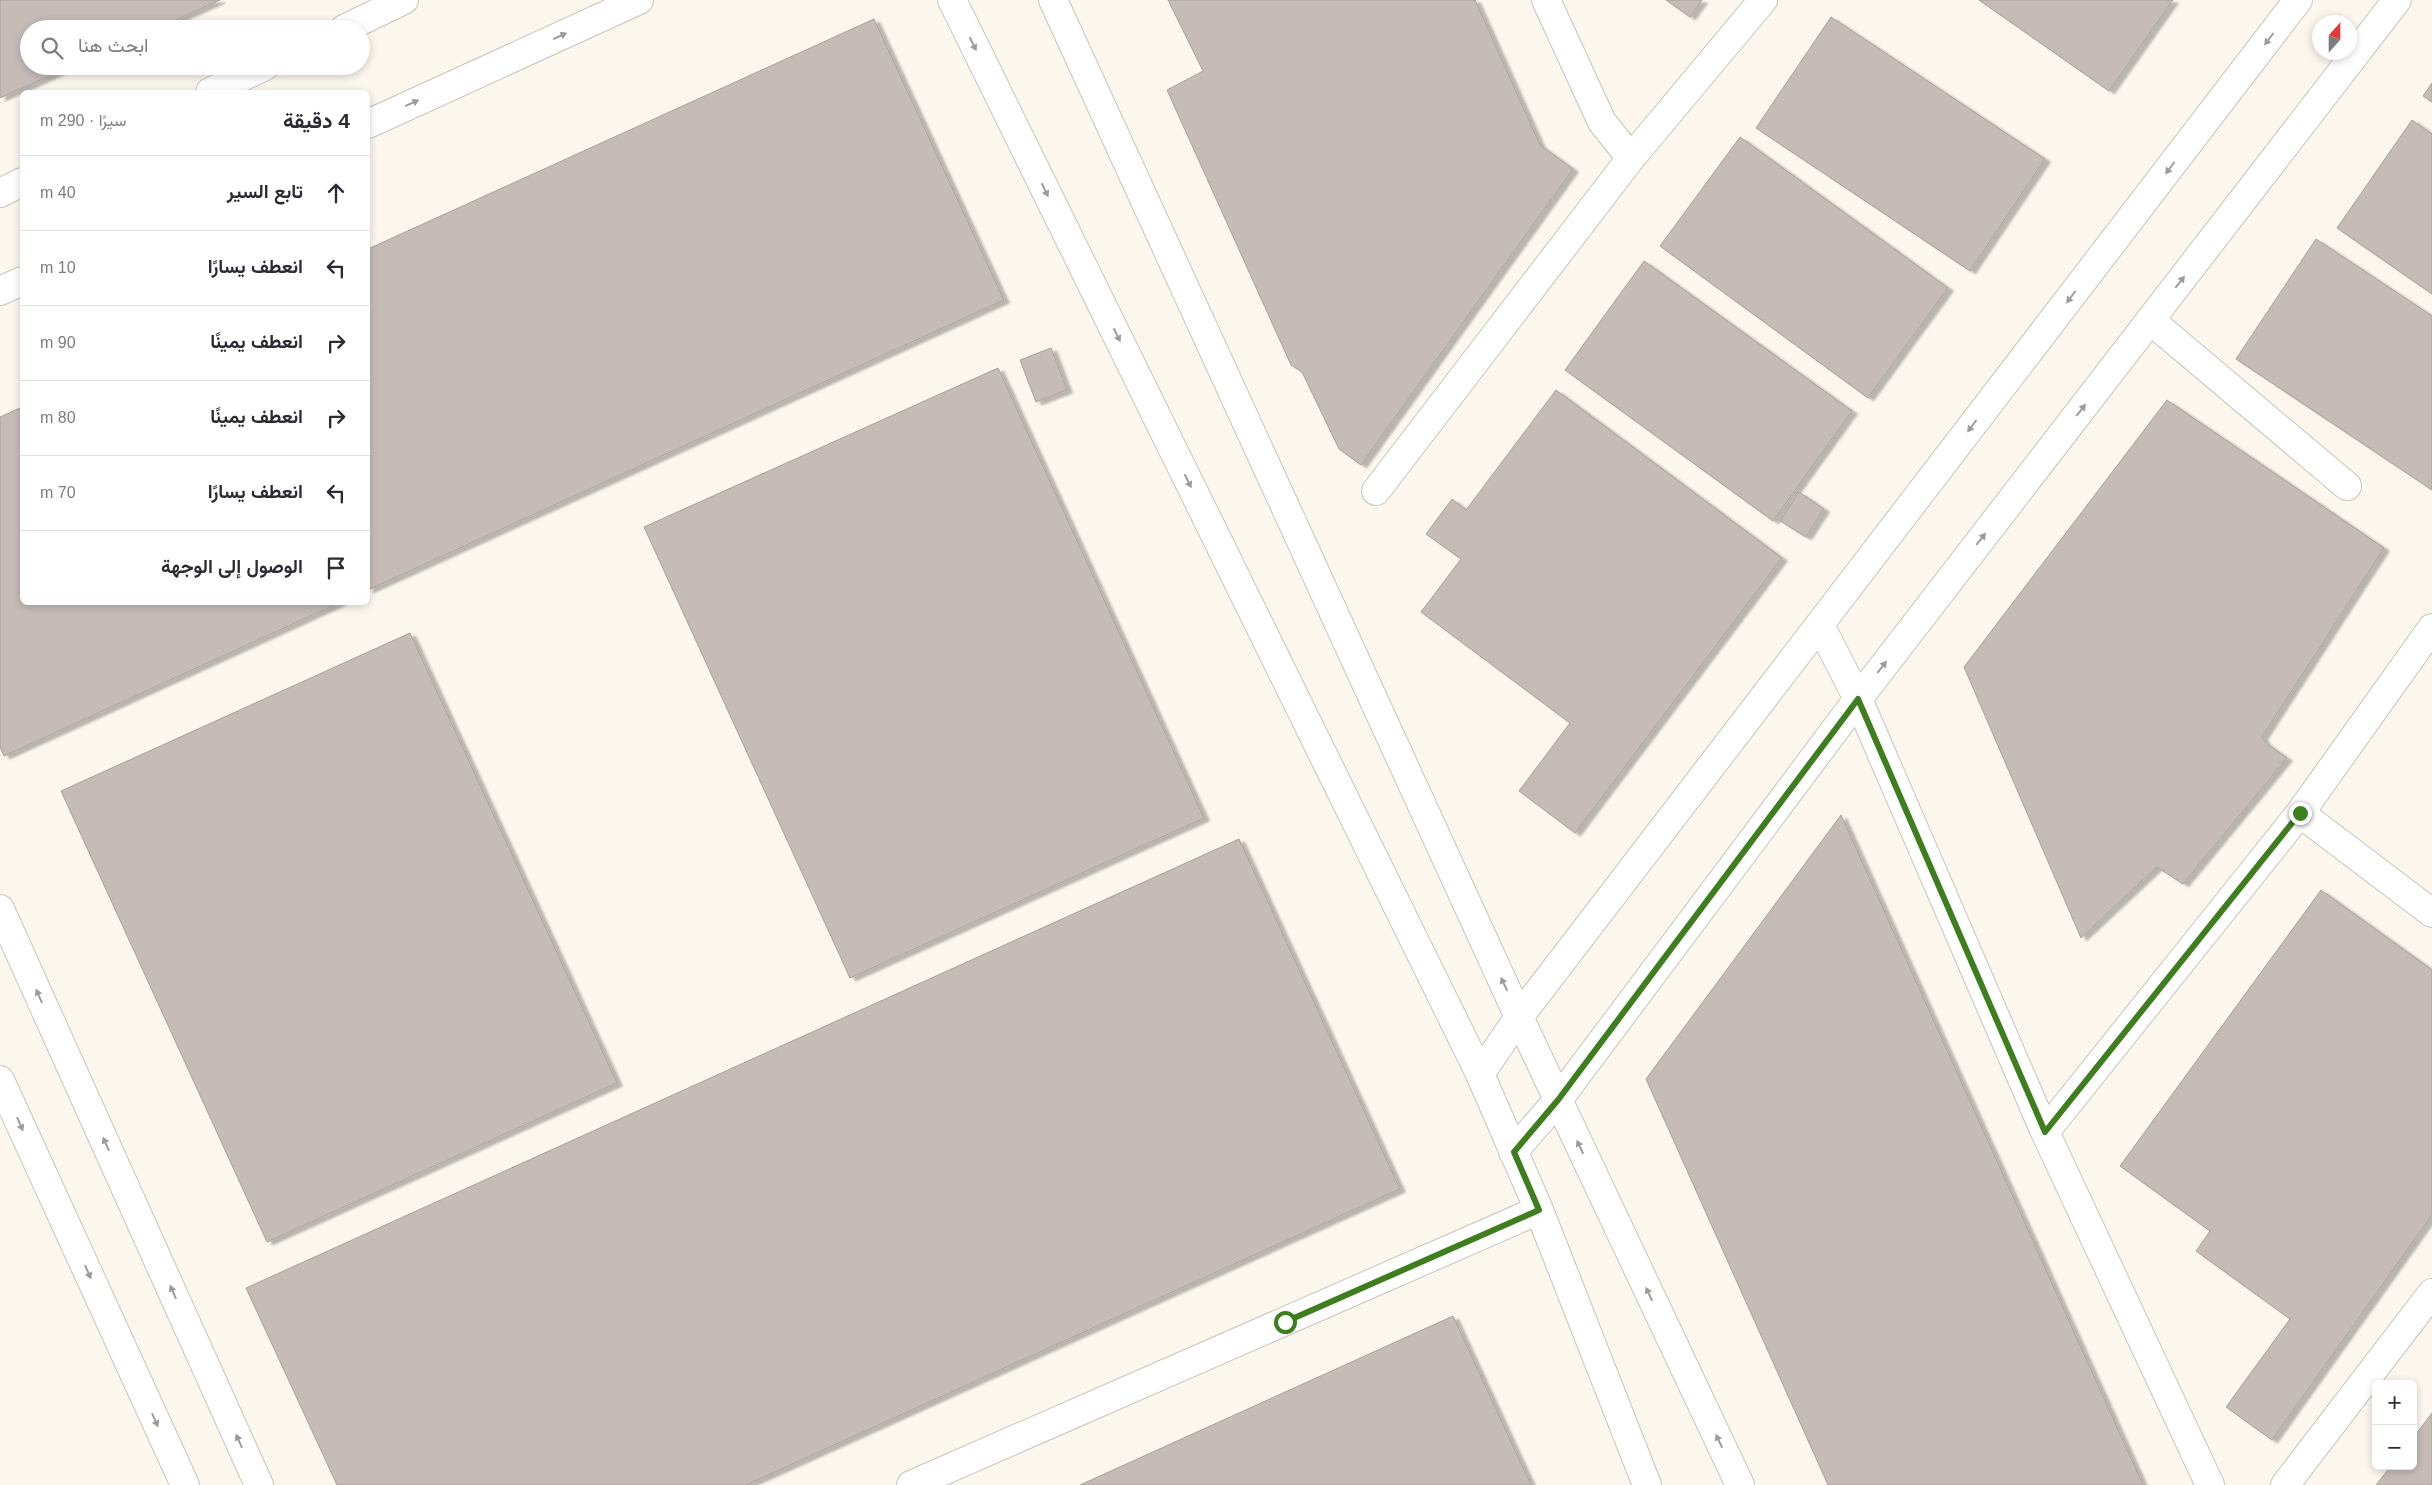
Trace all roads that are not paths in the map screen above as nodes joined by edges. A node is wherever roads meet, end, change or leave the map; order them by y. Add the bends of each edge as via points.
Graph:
1 (404, 0) edge
2 (639, 0) edge
3 (952, 0) edge
4 (1053, 0) edge
5 (1546, 0) edge
6 (1763, 0) edge
7 (2298, 0) edge
8 (2397, 0) edge
9 (363, 20) edge
10 (246, 75) edge
11 (214, 90) edge
12 (370, 123) edge
13 (1631, 158) junction
14 (20, 183) edge
15 (0, 193) edge
16 (20, 282) edge
17 (0, 291) edge
18 (2150, 320) junction
19 (2347, 486) dead end
20 (1376, 491) dead end
21 (1820, 625) junction
22 (2432, 628) edge
23 (1858, 699) junction
24 (2300, 813) junction
25 (0, 909) edge
26 (2432, 913) edge
27 (1519, 1017) junction
28 (1480, 1074) junction
29 (0, 1080) edge
30 (1558, 1100) junction
31 (2045, 1132) junction
32 (1514, 1152) junction
33 (1539, 1210) junction
34 (2432, 1293) edge
35 (185, 1485) edge
36 (259, 1485) edge
37 (911, 1485) edge
38 (1648, 1485) edge
39 (1740, 1485) edge
40 (2210, 1485) edge
41 (2285, 1485) edge

1 - 9 street
12 -> 2 street
3 -> 28 street
27 -> 4 street
5 - 13 street via 1602,122
6 - 13 street
7 -> 21 street
18 -> 8 street
10 - 11 street
13 - 20 street
14 - 15 street
16 - 17 street
18 - 19 street
23 -> 18 street
21 - 23 street
21 - 27 street
22 - 24 street
23 - 30 street
23 - 31 street
24 - 26 street
24 - 31 street
36 -> 25 street
27 - 28 street
27 - 30 street
28 - 32 street
29 -> 35 street
30 - 32 street
39 -> 30 street
31 - 40 street
32 - 33 street
33 - 37 street
33 - 38 street
34 - 41 street

